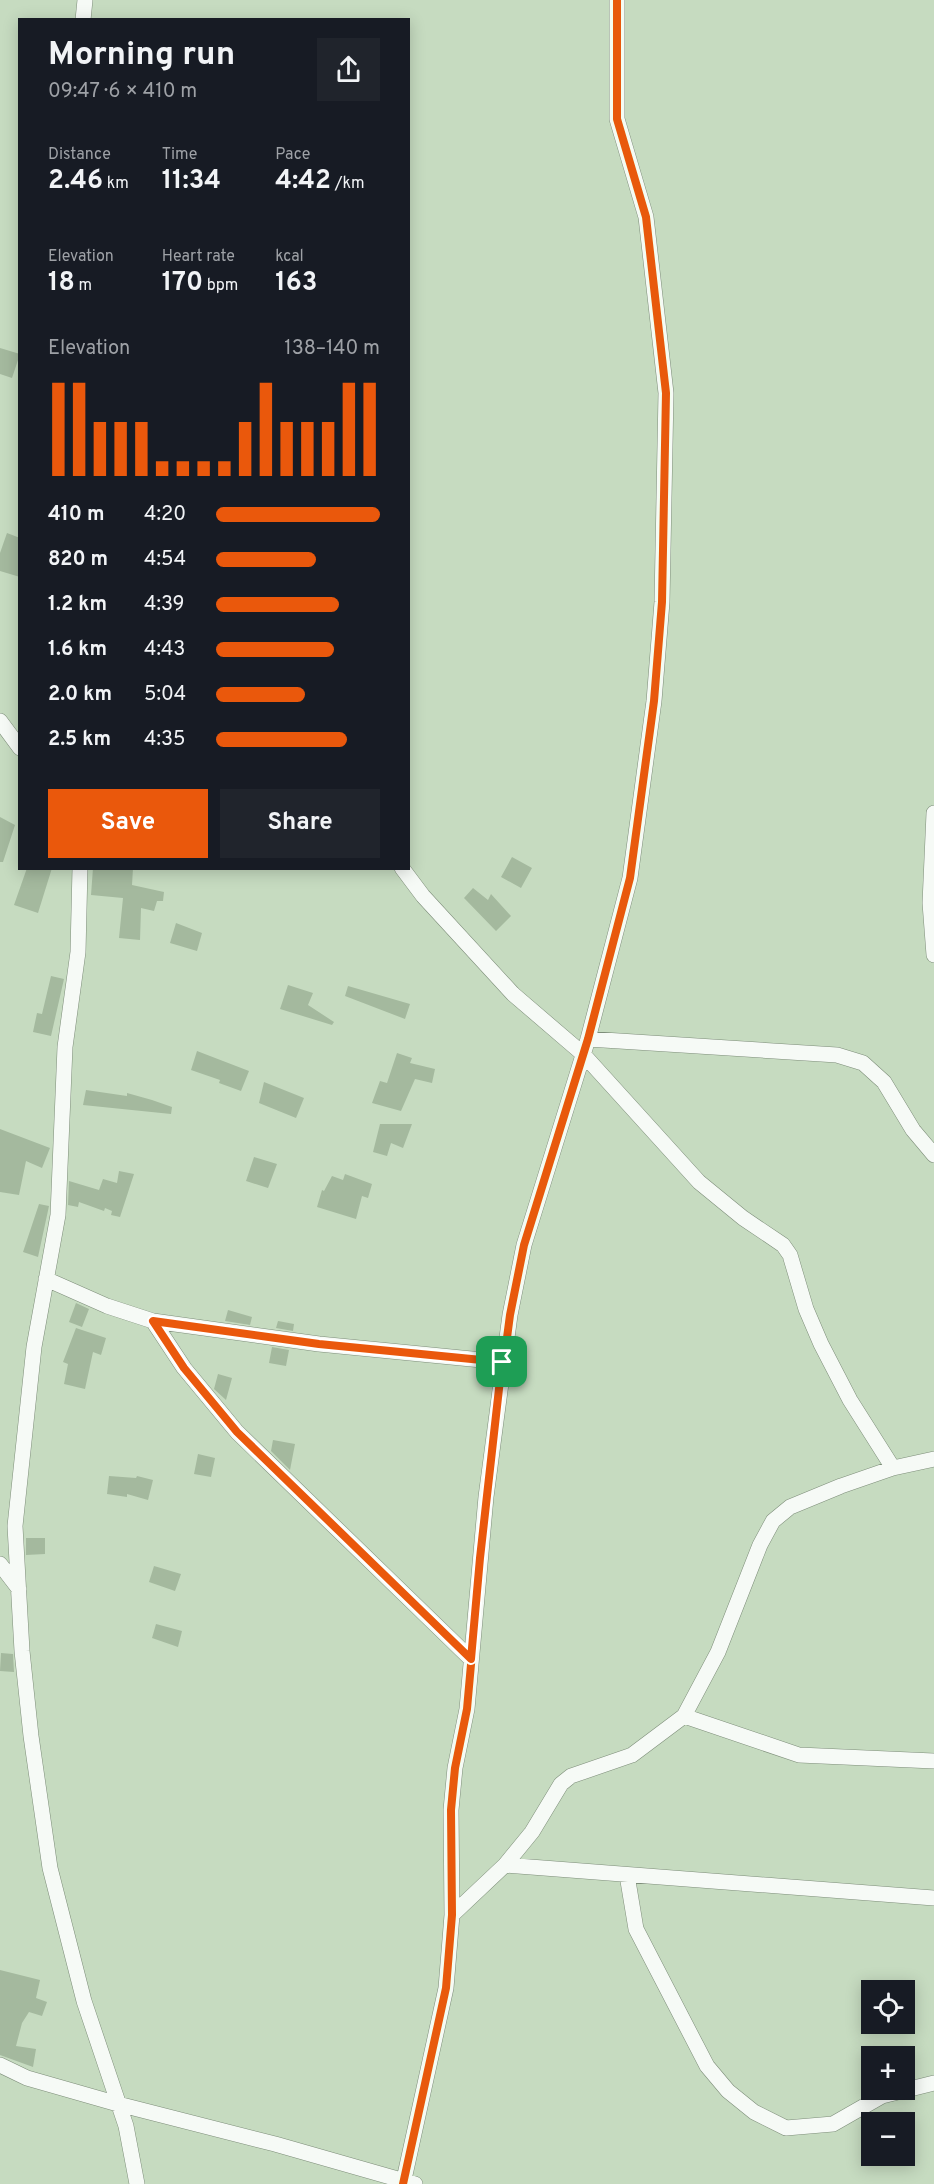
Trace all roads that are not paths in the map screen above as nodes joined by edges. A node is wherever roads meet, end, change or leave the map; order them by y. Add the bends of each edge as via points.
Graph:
1 (85, 0) edge
2 (617, 0) edge
3 (83, 18) edge
4 (0, 722) edge
5 (18, 745) edge
6 (934, 813) edge
7 (80, 870) edge
8 (404, 870) edge
9 (934, 955) edge
10 (585, 1047) junction
11 (934, 1155) edge
12 (46, 1279) junction
13 (153, 1321) junction
14 (502, 1362) junction
15 (934, 1459) edge
16 (893, 1468) junction
17 (0, 1564) edge
18 (19, 1589) junction
19 (471, 1659) junction
20 (684, 1716) junction
21 (934, 1761) edge
22 (505, 1865) junction
23 (627, 1875) junction
24 (934, 1898) edge
25 (452, 1915) junction
26 (0, 2065) edge
27 (934, 2083) edge
28 (118, 2104) junction
29 (407, 2183) edge
30 (137, 2184) edge

1 - 3 street
2 - 10 street via 617,119 646,217 666,393 666,492 654,701 631,867
4 - 5 street
6 - 9 street via 930,903
7 - 12 street via 78,952 65,1047 58,1215
8 - 10 street via 513,994
10 - 11 street via 837,1055 863,1063 884,1082 913,1130
10 - 14 street via 524,1245
10 - 16 street via 699,1182 783,1245 821,1344 850,1400
12 - 13 street
12 - 18 street via 34,1347 15,1527
13 - 14 street via 319,1344
13 - 19 street via 184,1368 237,1432
14 - 19 street
15 - 16 street
16 - 20 street via 790,1508 773,1521 718,1652
17 - 18 street
18 - 28 street via 31,1736 50,1868 84,2001
19 - 25 street via 451,1810
20 - 21 street via 799,1755
20 - 22 street via 632,1755 571,1776 561,1784 532,1832
22 - 23 street
22 - 25 street
23 - 24 street
23 - 27 street via 636,1929 679,2014 707,2066 728,2091 754,2112 786,2128 833,2124 882,2096
25 - 29 street via 446,1988
26 - 28 street via 27,2078
28 - 29 street
28 - 30 street

